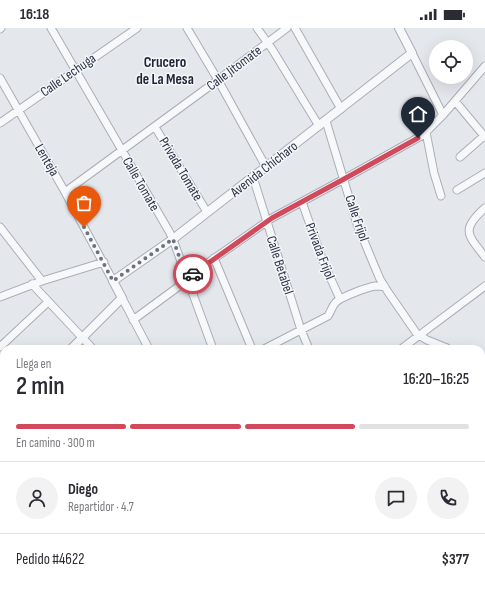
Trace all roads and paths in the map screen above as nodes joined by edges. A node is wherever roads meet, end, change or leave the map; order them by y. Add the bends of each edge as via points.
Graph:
1 (51, 28) edge
2 (137, 28) edge
3 (187, 28) edge
4 (257, 28) edge
5 (287, 28) edge
6 (295, 28) edge
7 (399, 28) edge
8 (268, 42) junction
9 (412, 53) junction
10 (485, 66) edge
11 (76, 70) junction
12 (0, 78) edge
13 (218, 80) junction
14 (455, 101) junction
15 (341, 109) junction
16 (18, 110) junction
17 (443, 115) junction
18 (0, 123) edge
19 (322, 123) junction
20 (155, 126) junction
21 (426, 132) junction
22 (484, 137) edge
23 (121, 150) junction
24 (460, 157) dead end
25 (266, 167) junction
26 (485, 173) edge
27 (253, 177) junction
28 (344, 179) junction
29 (458, 190) dead end
30 (65, 192) junction
31 (441, 196) dead end
32 (302, 202) junction
33 (485, 208) edge
34 (207, 212) junction
35 (266, 221) junction
36 (0, 227) edge
37 (173, 239) junction
38 (485, 257) edge
39 (214, 258) junction
40 (104, 262) junction
41 (187, 279) junction
42 (42, 281) junction
43 (113, 281) junction
44 (32, 284) junction
45 (485, 286) edge
46 (385, 287) junction
47 (0, 297) edge
48 (122, 298) junction
49 (340, 299) junction
50 (48, 302) junction
51 (133, 320) junction
52 (301, 330) junction
53 (419, 335) junction
54 (82, 338) junction
55 (2, 345) edge
56 (75, 345) edge
57 (89, 345) edge
58 (147, 345) edge
59 (212, 345) edge
60 (250, 345) edge
61 (272, 345) edge
62 (307, 345) edge
63 (406, 345) edge
64 (440, 345) edge

1 - 11 street, Calle Tomate
2 - 11 street, Calle Lechuga
3 - 13 street
4 - 8 street, Calle Frijol
5 - 8 street, Calle Jitomate
6 - 15 street
7 - 9 street
8 - 13 street, Calle Jitomate
8 - 19 street, Calle Frijol
9 - 15 street, Avenida Chícharo
9 - 17 street
10 - 14 street
11 - 16 street, Calle Lechuga
11 - 23 street, Calle Tomate
12 - 16 street, Lenteja
13 - 20 street, Calle Jitomate
13 - 25 street
14 - 17 street
14 - 22 street
15 - 19 street, Avenida Chícharo
16 - 18 street, Calle Lechuga
16 - 30 street, Lenteja
17 - 21 street
19 - 25 street, Avenida Chícharo
19 - 28 street, Calle Frijol
20 - 23 street, Calle Jitomate
20 - 34 street, Privada Tomate
21 - 28 street
21 - 31 street
22 - 24 street
23 - 30 street, Calle Jitomate
23 - 37 street, Calle Tomate
25 - 27 street, Avenida Chícharo
26 - 29 street
27 - 34 street, Avenida Chícharo
27 - 35 street, Calle Betabel
28 - 32 street
28 - 46 street, Calle Frijol via 358,224
30 - 40 street, Lenteja
32 - 35 street
32 - 49 street, Privada Frijol via 324,264
33 - 38 street via 472,222 469,234
34 - 37 street, Avenida Chícharo
35 - 39 street
35 - 52 street, Calle Betabel
36 - 42 street
37 - 41 street, Calle Tomate
37 - 43 street, Avenida Chícharo
39 - 41 street
39 - 60 street
40 - 42 street
40 - 43 street, Lenteja
41 - 51 street
41 - 59 street, Calle Tomate
42 - 44 street
43 - 48 street, Lenteja
44 - 47 street
44 - 50 street
45 - 53 street
46 - 49 street via 370,287
46 - 53 street, Calle Frijol
48 - 51 street, Lenteja
48 - 54 street
49 - 52 street via 328,316
50 - 54 street
50 - 55 street
51 - 58 street, Lenteja
52 - 61 street
52 - 62 street, Calle Betabel
53 - 63 street
53 - 64 street
54 - 56 street
54 - 57 street

